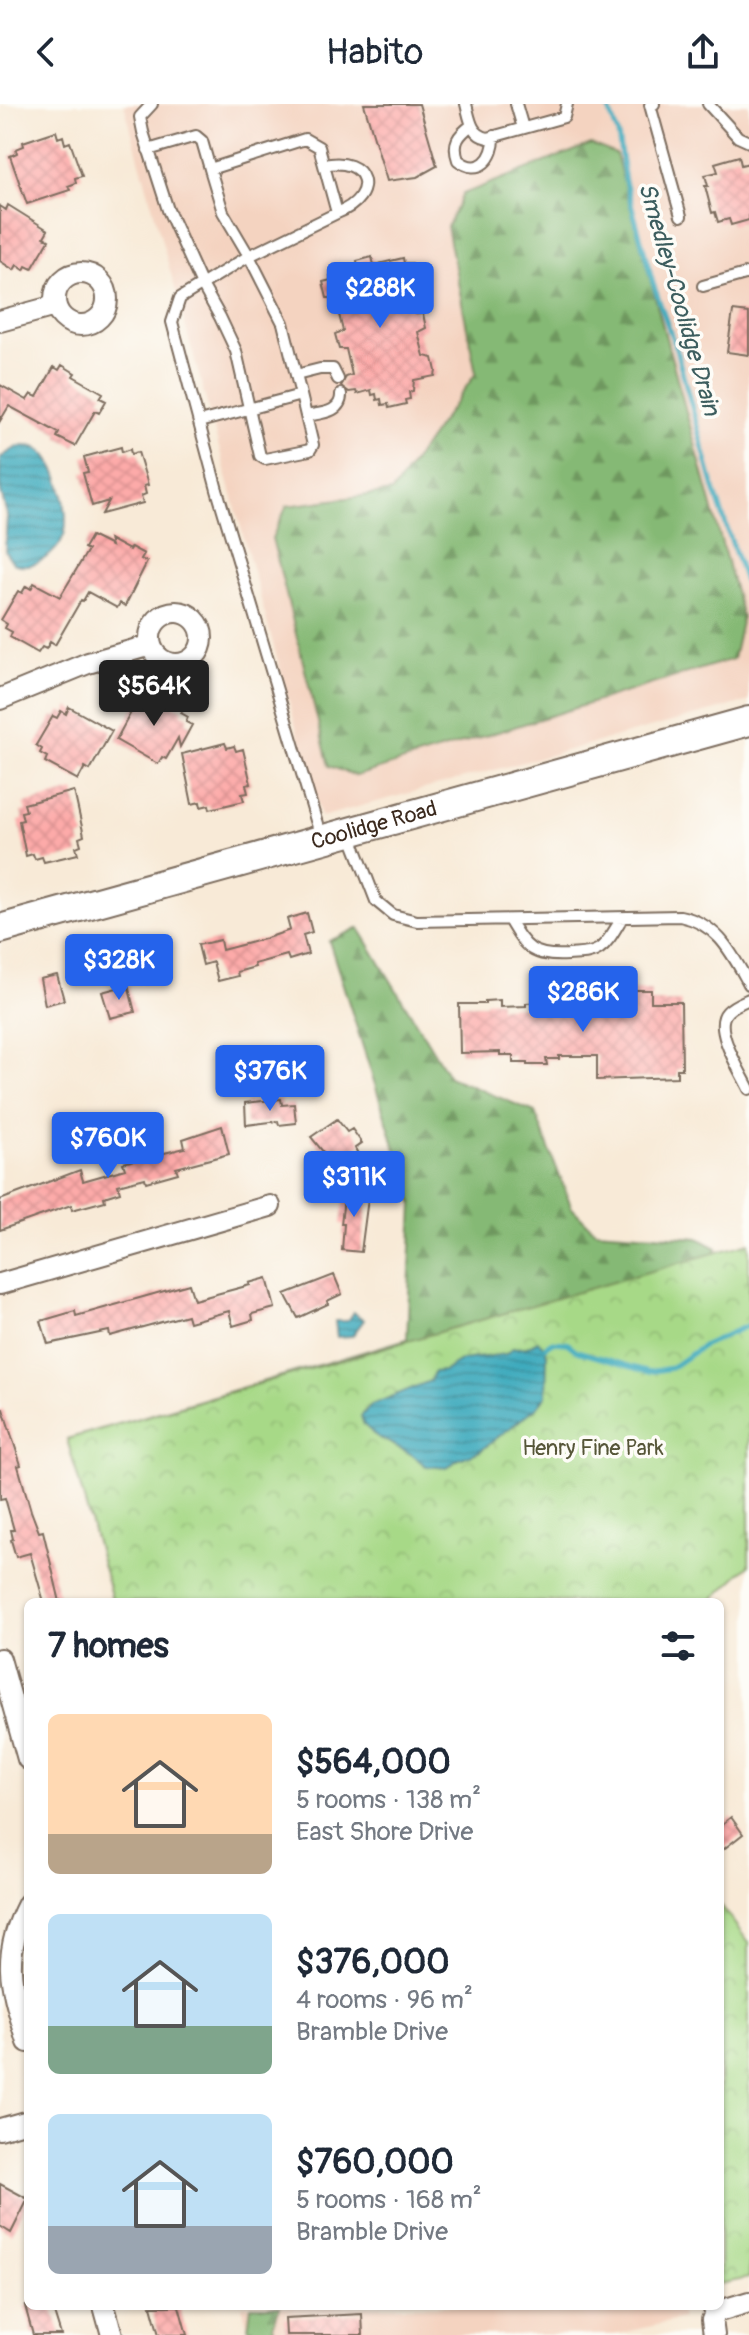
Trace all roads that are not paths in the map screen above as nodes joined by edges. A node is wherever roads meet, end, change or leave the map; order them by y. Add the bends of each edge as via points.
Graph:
1 (152, 104) edge
2 (466, 104) edge
3 (516, 104) edge
4 (567, 104) edge
5 (652, 104) edge
6 (708, 104) edge
7 (472, 125) junction
8 (523, 128) junction
9 (494, 136) junction
10 (749, 142) edge
11 (148, 150) junction
12 (324, 165) junction
13 (210, 169) junction
14 (337, 213) junction
15 (681, 216) dead end
16 (249, 256) junction
17 (749, 273) edge
18 (201, 283) junction
19 (703, 286) dead end
20 (55, 306) dead end
21 (0, 321) edge
22 (296, 375) junction
23 (338, 379) dead end
24 (341, 394) dead end
25 (301, 395) junction
26 (250, 409) junction
27 (306, 416) junction
28 (199, 422) junction
29 (151, 645) dead end
30 (0, 699) edge
31 (749, 721) edge
32 (350, 832) junction
33 (321, 839) junction
34 (622, 918) junction
35 (509, 920) junction
36 (0, 928) edge
37 (749, 984) edge
38 (749, 999) edge
39 (749, 1089) edge
40 (270, 1206) dead end
41 (0, 1284) edge
42 (0, 1659) edge
43 (24, 1745) edge
44 (24, 1911) edge
45 (24, 2027) edge
46 (24, 2122) edge
47 (0, 2129) edge
48 (749, 2302) edge
49 (105, 2310) edge
50 (723, 2310) edge
51 (724, 2310) edge
52 (112, 2335) edge
53 (714, 2335) edge

1 - 11 lane via 140,117
2 - 7 lane
3 - 8 lane
4 - 8 lane via 564,117
5 - 15 lane
6 - 10 lane
7 - 9 lane via 479,136
7 - 9 lane via 455,142 458,160 465,165 483,165 490,159
8 - 9 lane
11 - 13 lane via 196,136
11 - 18 lane
12 - 13 lane via 319,147 305,139
12 - 14 lane
12 - 14 lane via 348,164 364,183 357,203
13 - 16 lane via 223,212
14 - 16 lane
16 - 18 lane
16 - 22 lane via 283,323
17 - 19 lane
18 - 26 lane via 236,351
18 - 28 lane via 180,298 172,322
20 - 21 street
22 - 23 lane via 327,368
22 - 25 lane
24 - 27 lane via 337,409
25 - 26 lane
25 - 27 lane
26 - 27 lane via 265,459 310,450
26 - 28 lane
28 - 33 lane
29 - 30 street via 88,663
31 - 32 street, Coolidge Road
32 - 33 street, Coolidge Road
32 - 35 lane via 376,901 393,915 417,921
33 - 36 street, Coolidge Road
34 - 35 lane
34 - 35 lane via 608,940 590,953 549,956 523,944
34 - 37 lane via 680,916 709,927 724,941
38 - 39 lane via 727,1011 721,1022
40 - 41 street
42 - 43 street
44 - 45 street via 14,1929 10,1974
46 - 47 street
48 - 51 street
49 - 52 street
50 - 53 street via 712,2320

